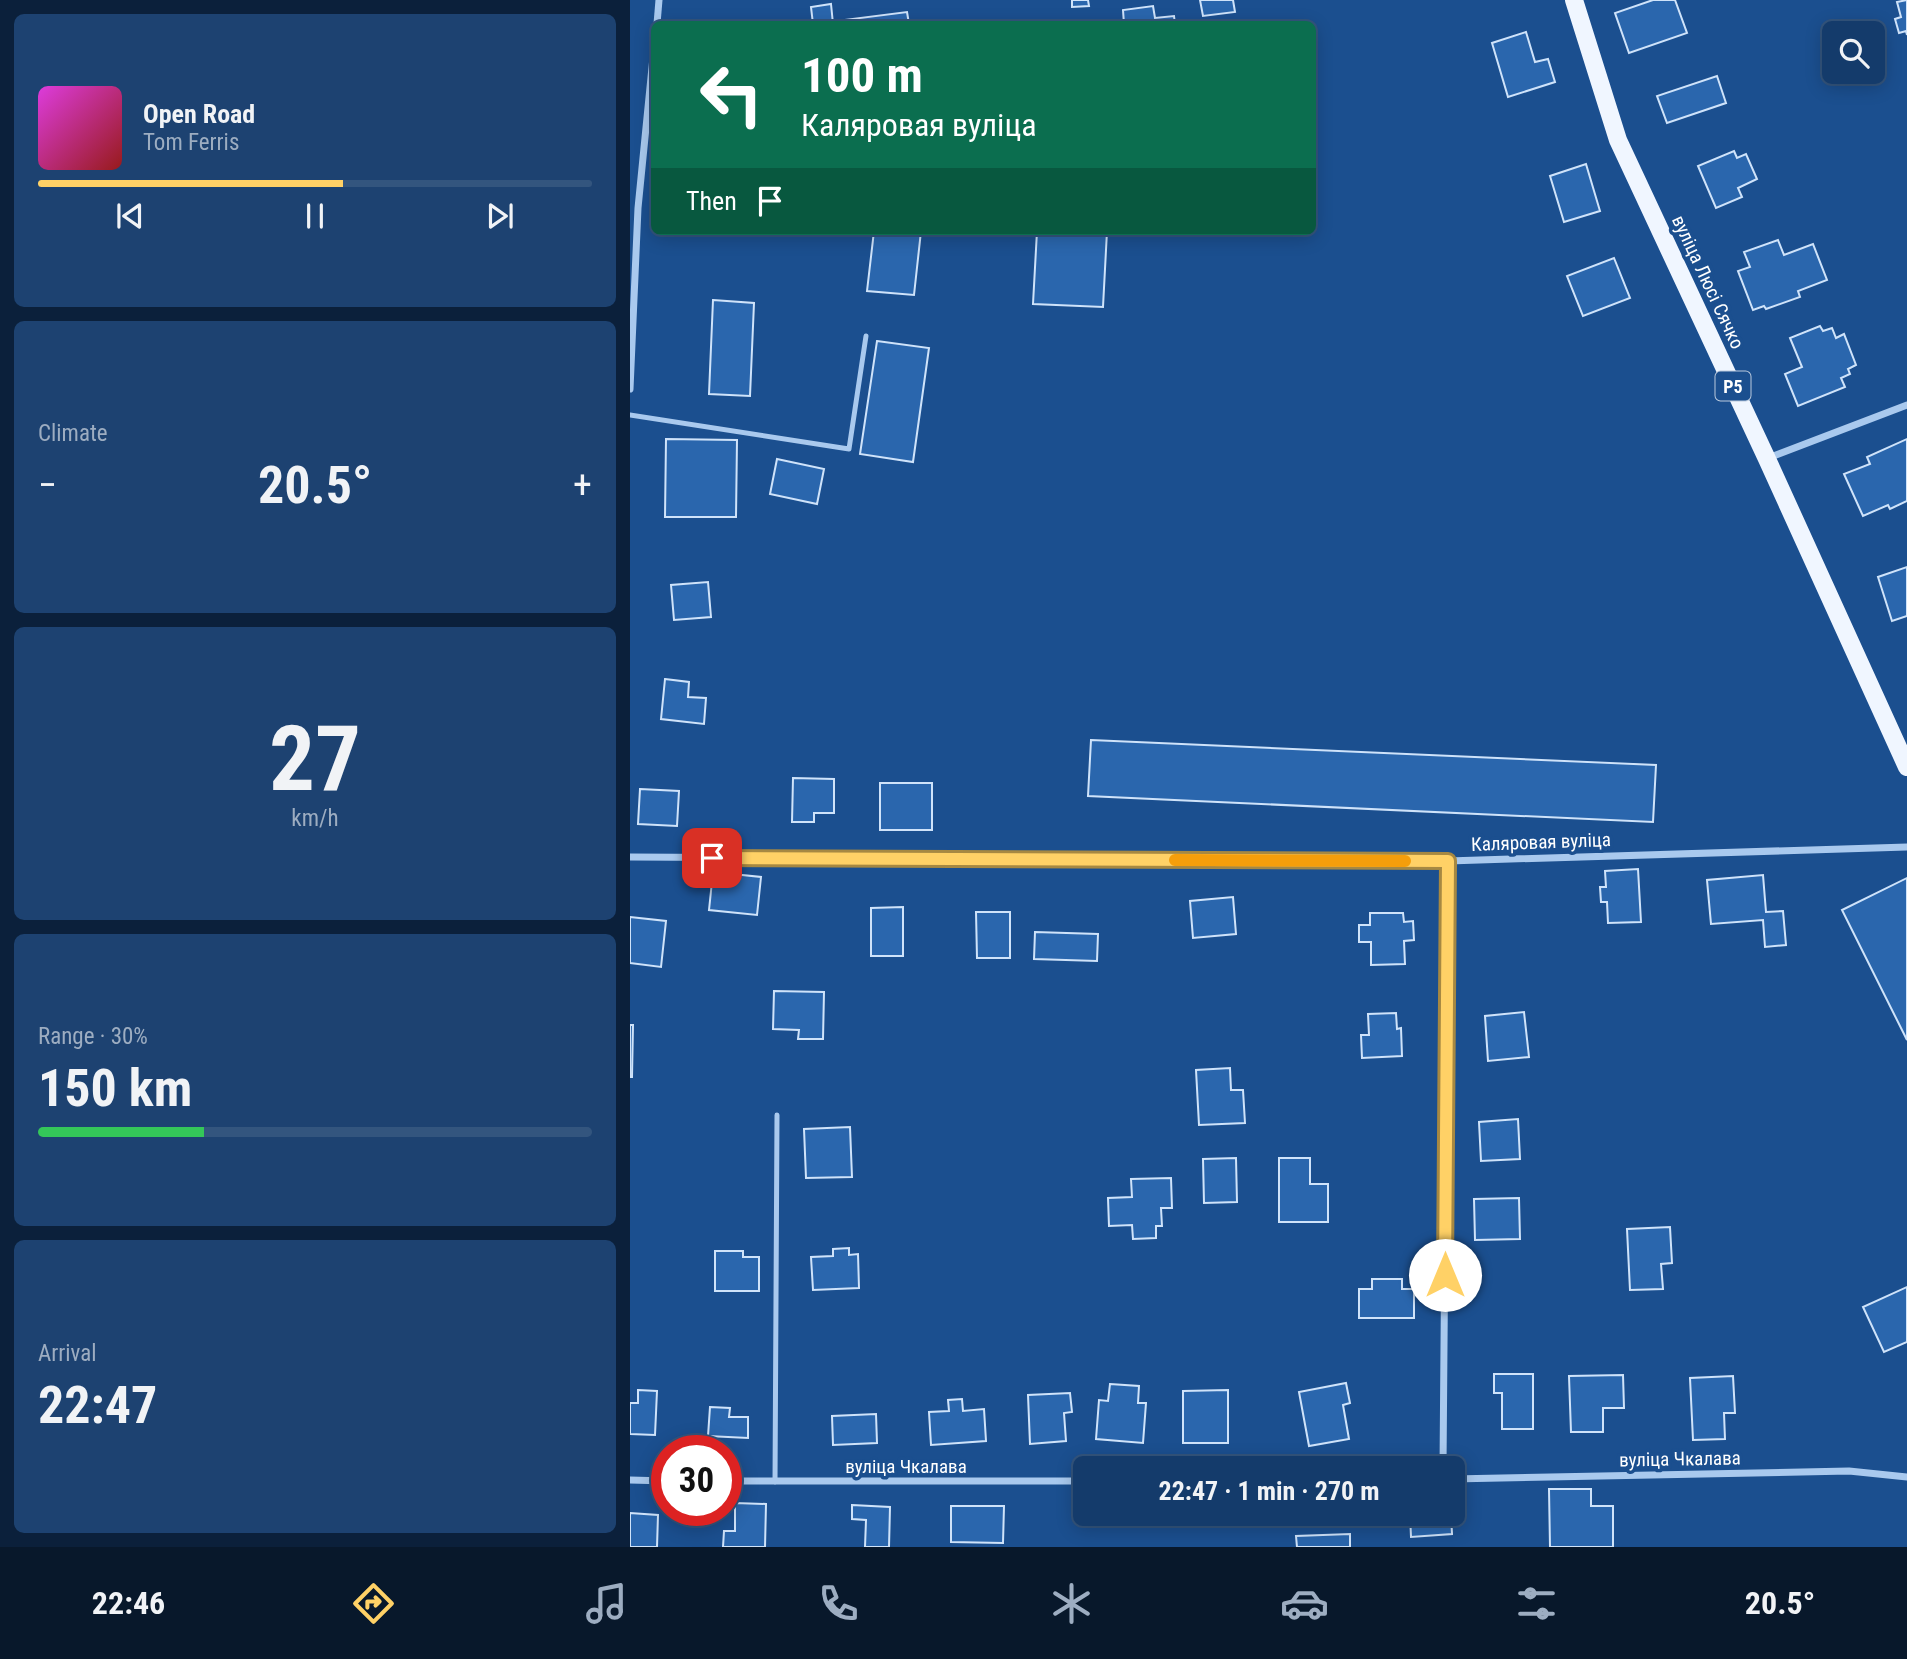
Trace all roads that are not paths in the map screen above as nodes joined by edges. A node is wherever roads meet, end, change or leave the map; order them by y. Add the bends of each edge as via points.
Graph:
1 (659, 0) edge
2 (1574, 0) edge
3 (657, 21) edge
4 (651, 77) edge
5 (866, 335) dead end
6 (630, 388) edge
7 (1907, 405) edge
8 (630, 415) edge
9 (1767, 459) junction
10 (1907, 767) edge
11 (1907, 847) edge
12 (630, 857) edge
13 (1448, 861) junction
14 (777, 1115) dead end
15 (1443, 1456) edge
16 (1907, 1476) edge
17 (1465, 1479) edge
18 (630, 1480) edge
19 (651, 1481) edge
20 (1073, 1481) edge
21 (742, 1482) edge
22 (775, 1482) junction

1 - 3 street
2 - 9 main road, вуліца Люсі Сячко / Р5 via 1618,140
4 - 6 street via 638,208
5 - 8 lane via 849,449
7 - 9 street
9 - 10 main road, вуліца Люсі Сячко / Р5
11 - 13 street, Каляровая вуліца
12 - 13 street, Каляровая вуліца
13 - 15 street
14 - 22 lane
16 - 17 street, вуліца Чкалава via 1849,1471
18 - 19 street
20 - 22 street, вуліца Чкалава
21 - 22 street, вуліца Чкалава

